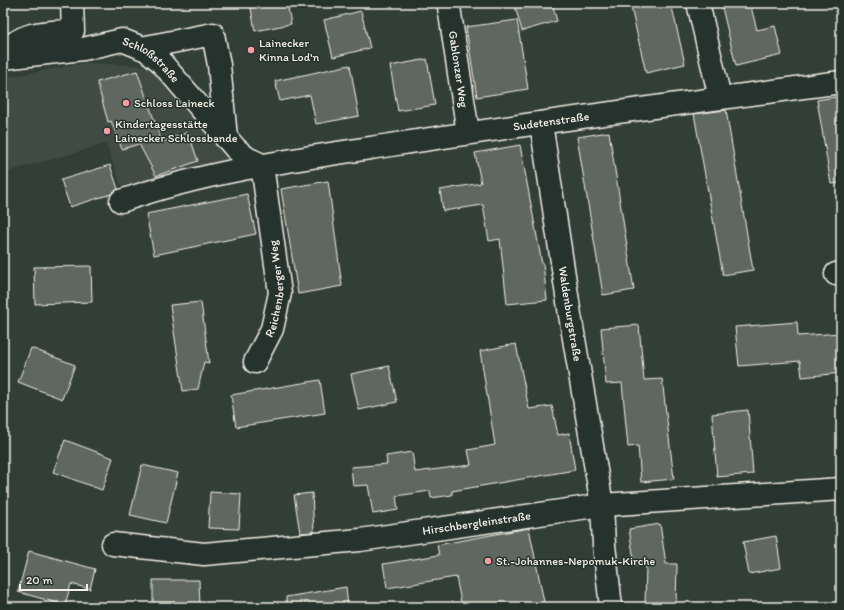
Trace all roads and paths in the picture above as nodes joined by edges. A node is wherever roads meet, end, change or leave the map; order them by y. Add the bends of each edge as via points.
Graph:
1 (72, 3) edge
2 (698, 3) edge
3 (449, 6) dead end
4 (141, 48) junction
5 (3, 57) edge
6 (841, 82) edge
7 (720, 98) junction
8 (541, 123) junction
9 (468, 133) junction
10 (226, 138) junction
11 (262, 165) junction
12 (121, 201) dead end
13 (255, 362) dead end
14 (841, 489) edge
15 (602, 505) junction
16 (112, 544) dead end
17 (611, 607) edge

1 - 5 street via 72,30 28,34 9,46
2 - 7 street
3 - 9 street, Gablonzer Weg
4 - 5 street, Schloßstraße via 122,40 83,49
4 - 10 street, Schloßstraße via 160,61
4 - 10 street via 213,34 219,65
6 - 7 street, Sudetenstraße
7 - 8 street, Sudetenstraße
8 - 9 street, Sudetenstraße
8 - 15 street, Waldenburgstraße
9 - 11 street, Sudetenstraße
10 - 11 street, Schloßstraße via 247,158
11 - 12 street, Sudetenstraße via 160,187
11 - 13 street, Reichenberger Weg via 280,293 272,329
14 - 15 street, Hirschbergleinstraße
15 - 16 street, Hirschbergleinstraße via 360,540 204,554
15 - 17 street, Waldenburgstraße

